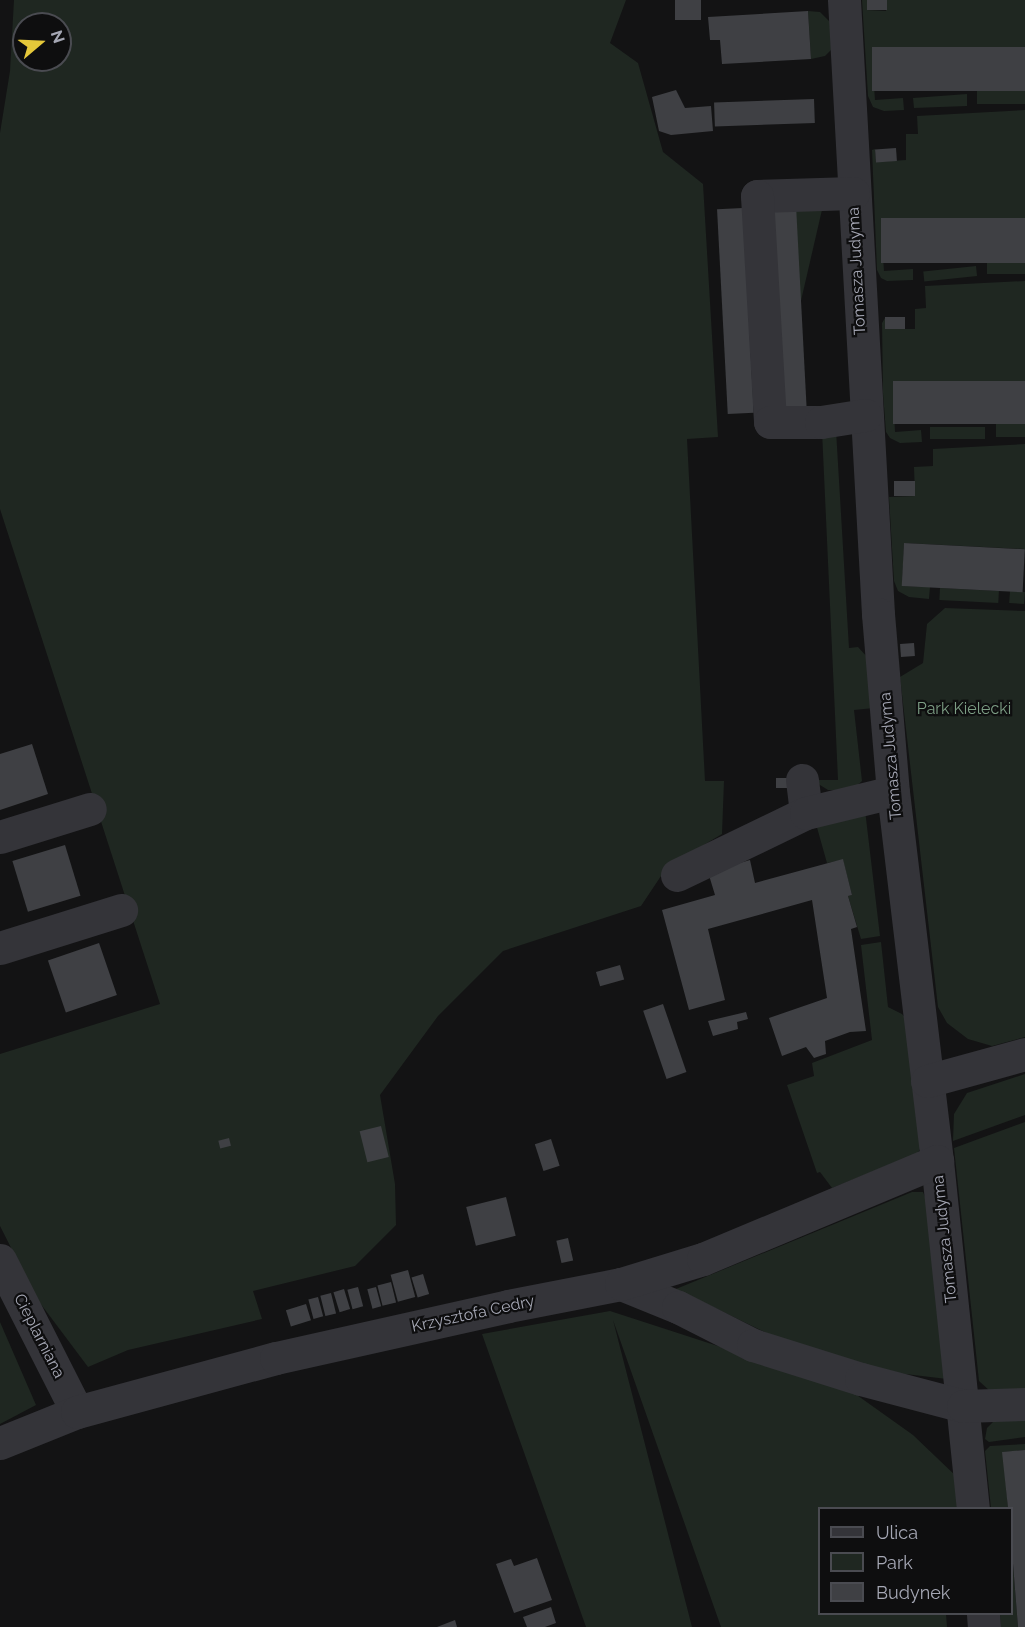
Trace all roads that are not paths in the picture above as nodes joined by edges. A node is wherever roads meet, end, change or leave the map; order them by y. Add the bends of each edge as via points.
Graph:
1 (844, 0) edge
2 (853, 194) junction
3 (865, 415) junction
4 (802, 780) dead end
5 (893, 792) junction
6 (90, 809) dead end
7 (806, 813) junction
8 (0, 837) edge
9 (677, 875) dead end
10 (121, 910) dead end
11 (0, 948) edge
12 (1025, 1054) edge
13 (927, 1081) junction
14 (937, 1161) junction
15 (0, 1260) edge
16 (621, 1284) junction
17 (1025, 1404) edge
18 (963, 1406) junction
19 (77, 1412) junction
20 (0, 1443) edge
21 (973, 1507) edge

1 - 2 street, Tomasza Judyma
2 - 3 street, Tomasza Judyma
2 - 3 street via 757,196 770,422 821,422
3 - 5 street, Tomasza Judyma
4 - 7 street
5 - 7 street
5 - 13 street, Tomasza Judyma
6 - 8 street
7 - 9 street
10 - 11 street
12 - 13 street
13 - 14 street, Tomasza Judyma
14 - 16 street, Krzysztofa Cedry via 703,1259
14 - 18 street, Tomasza Judyma
15 - 19 street, Cieplarniana
16 - 18 street via 678,1307 753,1345
16 - 19 street, Krzysztofa Cedry via 276,1358
17 - 18 street
18 - 21 street, Tomasza Judyma
19 - 20 street, Krzysztofa Cedry

